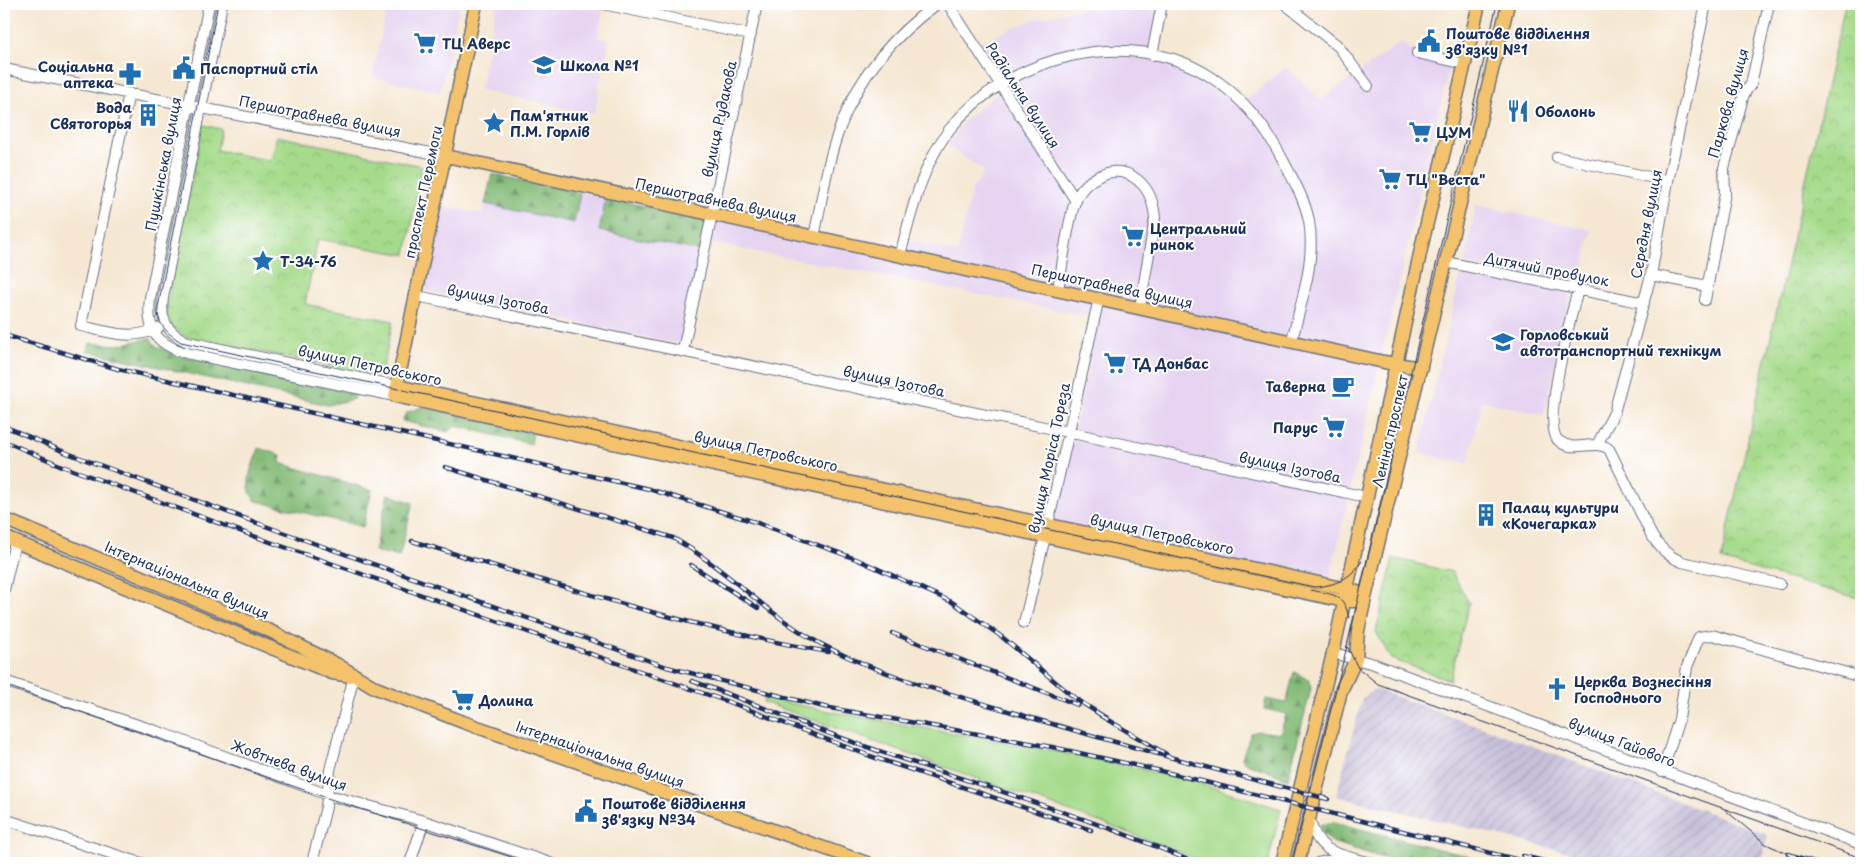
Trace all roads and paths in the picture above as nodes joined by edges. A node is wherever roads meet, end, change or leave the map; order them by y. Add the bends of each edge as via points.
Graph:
1 (209, 4) edge
2 (222, 4) edge
3 (476, 4) edge
4 (603, 4) edge
5 (765, 4) edge
6 (937, 4) edge
7 (948, 4) edge
8 (1162, 4) edge
9 (1285, 4) edge
10 (1479, 4) edge
11 (1508, 4) edge
12 (1706, 4) edge
13 (1769, 4) edge
14 (756, 8) edge
15 (751, 35) junction
16 (1417, 53) dead end
17 (1152, 55) junction
18 (1465, 64) junction
19 (4, 68) edge
20 (1000, 85) junction
21 (1368, 86) dead end
22 (130, 93) junction
23 (188, 105) junction
24 (202, 107) junction
25 (446, 156) junction
26 (1557, 157) dead end
27 (1668, 181) junction
28 (1076, 201) junction
29 (712, 215) junction
30 (814, 237) junction
31 (900, 255) junction
32 (1446, 262) junction
33 (1651, 274) junction
34 (1707, 286) junction
35 (1058, 289) junction
36 (1578, 290) junction
37 (417, 296) junction
38 (1099, 298) junction
39 (1705, 300) dead end
40 (1644, 303) junction
41 (1140, 307) junction
42 (165, 324) junction
43 (153, 330) junction
44 (1292, 340) junction
45 (683, 350) junction
46 (1397, 364) junction
47 (1421, 368) junction
48 (396, 391) junction
49 (1068, 432) junction
50 (1598, 443) junction
51 (1366, 497) junction
52 (4, 519) edge
53 (1047, 532) junction
54 (10, 540) edge
55 (1780, 584) dead end
56 (4, 590) edge
57 (1345, 596) junction
58 (1364, 598) junction
59 (1024, 623) dead end
60 (1358, 631) junction
61 (1333, 653) junction
62 (1354, 664) junction
63 (1374, 664) junction
64 (354, 676) junction
65 (1861, 677) edge
66 (4, 681) edge
67 (4, 685) edge
68 (20, 686) junction
69 (1662, 772) junction
70 (328, 795) junction
71 (1309, 818) junction
72 (4, 819) edge
73 (424, 821) junction
74 (1861, 844) edge
75 (141, 863) edge
76 (312, 863) edge
77 (410, 863) edge
78 (550, 863) edge
79 (867, 863) edge
80 (1282, 863) edge
81 (1298, 863) edge
82 (1318, 863) edge
83 (1342, 863) edge
84 (1371, 863) edge

1 - 23 street, Пушкінська вулиця
2 - 24 street, Пушкінська вулиця
3 - 25 main road, проспект Перемоги
4 - 15 street
5 - 14 street, вулиця Рудакова
6 - 30 street via 917,18 884,52 850,103 832,154
7 - 20 street, Радіальна вулиця
8 - 17 street
9 - 21 street via 1338,46
10 - 18 main road, Леніна проспект
11 - 32 main road, Леніна проспект
12 - 27 street, Середня вулиця
13 - 34 street, Паркова вулиця via 1751,84 1744,94 1724,168 1725,193
14 - 15 street, вулиця Рудакова
15 - 29 street, вулиця Рудакова
16 - 18 street
17 - 20 street via 1120,52 1071,58 1024,70
17 - 44 street via 1185,65 1232,93 1259,121 1293,179 1305,206 1310,246 1308,271
18 - 46 main road, Леніна проспект
19 - 22 street, Першотравнева вулиця
20 - 28 street, Радіальна вулиця
20 - 31 street via 966,111 936,150 916,192
22 - 23 street, Першотравнева вулиця
22 - 43 street via 81,326 123,336
23 - 24 street, Першотравнева вулиця
23 - 43 street, Пушкінська вулиця via 150,298
24 - 25 street, Першотравнева вулиця
24 - 42 street, Пушкінська вулиця via 162,307
25 - 29 main road, Першотравнева вулиця
25 - 37 main road, проспект Перемоги
26 - 27 street
27 - 33 street, Середня вулиця
28 - 35 street
28 - 41 street via 1093,180 1116,172 1126,173 1140,181 1148,191 1154,203 1155,218
29 - 30 main road, Першотравнева вулиця
29 - 45 street, вулиця Рудакова
30 - 31 main road, Першотравнева вулиця
31 - 35 main road, Першотравнева вулиця
32 - 36 street, Дитячий провулок
32 - 47 main road, Леніна проспект
33 - 34 street
33 - 40 street, Середня вулиця
34 - 39 street, Паркова вулиця
35 - 38 main road, Першотравнева вулиця
36 - 40 street, Дитячий провулок
36 - 50 street via 1555,393 1552,430 1555,438 1566,445 1579,447
37 - 45 street, вулиця Ізотова
37 - 48 main road, проспект Перемоги
38 - 41 main road, Першотравнева вулиця
38 - 49 street, вулиця Моріса Тореза
40 - 50 street, Середня вулиця via 1614,413
41 - 44 main road, Першотравнева вулиця
42 - 43 street
42 - 48 street, вулиця Петровського via 172,333 188,342
43 - 48 street, вулиця Петровського via 166,345 186,353
44 - 46 main road, Першотравнева вулиця
45 - 49 street, вулиця Ізотова
46 - 47 main road, Першотравнева вулиця
46 - 51 main road, Леніна проспект
47 - 58 main road, Леніна проспект
48 - 53 main road, вулиця Петровського
49 - 51 street, вулиця Ізотова
49 - 53 street, вулиця Моріса Тореза
50 - 55 street via 1609,449 1652,536 1665,552 1682,562
51 - 57 main road, Леніна проспект
52 - 64 main road, Інтернаціональна вулиця via 270,631
53 - 57 main road, вулиця Петровського
53 - 59 street, вулиця Моріса Тореза
54 - 56 street
54 - 64 main road, Інтернаціональна вулиця via 332,673
57 - 58 main road, вулиця Петровського via 1359,593
57 - 61 main road, Леніна проспект
58 - 60 main road, Леніна проспект
60 - 62 main road, Леніна проспект
60 - 63 street via 1361,654
61 - 62 street
61 - 80 main road, Леніна проспект
62 - 63 street
62 - 71 main road, Леніна проспект via 1341,690
63 - 69 street, вулиця Гайового
64 - 70 street via 330,770
64 - 79 main road, Інтернаціональна вулиця via 376,688 463,722
65 - 69 street via 1712,635 1699,637 1687,667 1679,719
66 - 68 street, Жовтнева вулиця
67 - 68 street, Жовтнева вулиця
68 - 70 street, Жовтнева вулиця via 162,733
69 - 74 street, вулиця Гайового
70 - 73 street, Жовтнева вулиця
70 - 76 street
71 - 81 main road, Леніна проспект
71 - 84 street via 1319,844
72 - 75 street
73 - 77 street
73 - 78 street, Жовтнева вулиця
82 - 83 street

